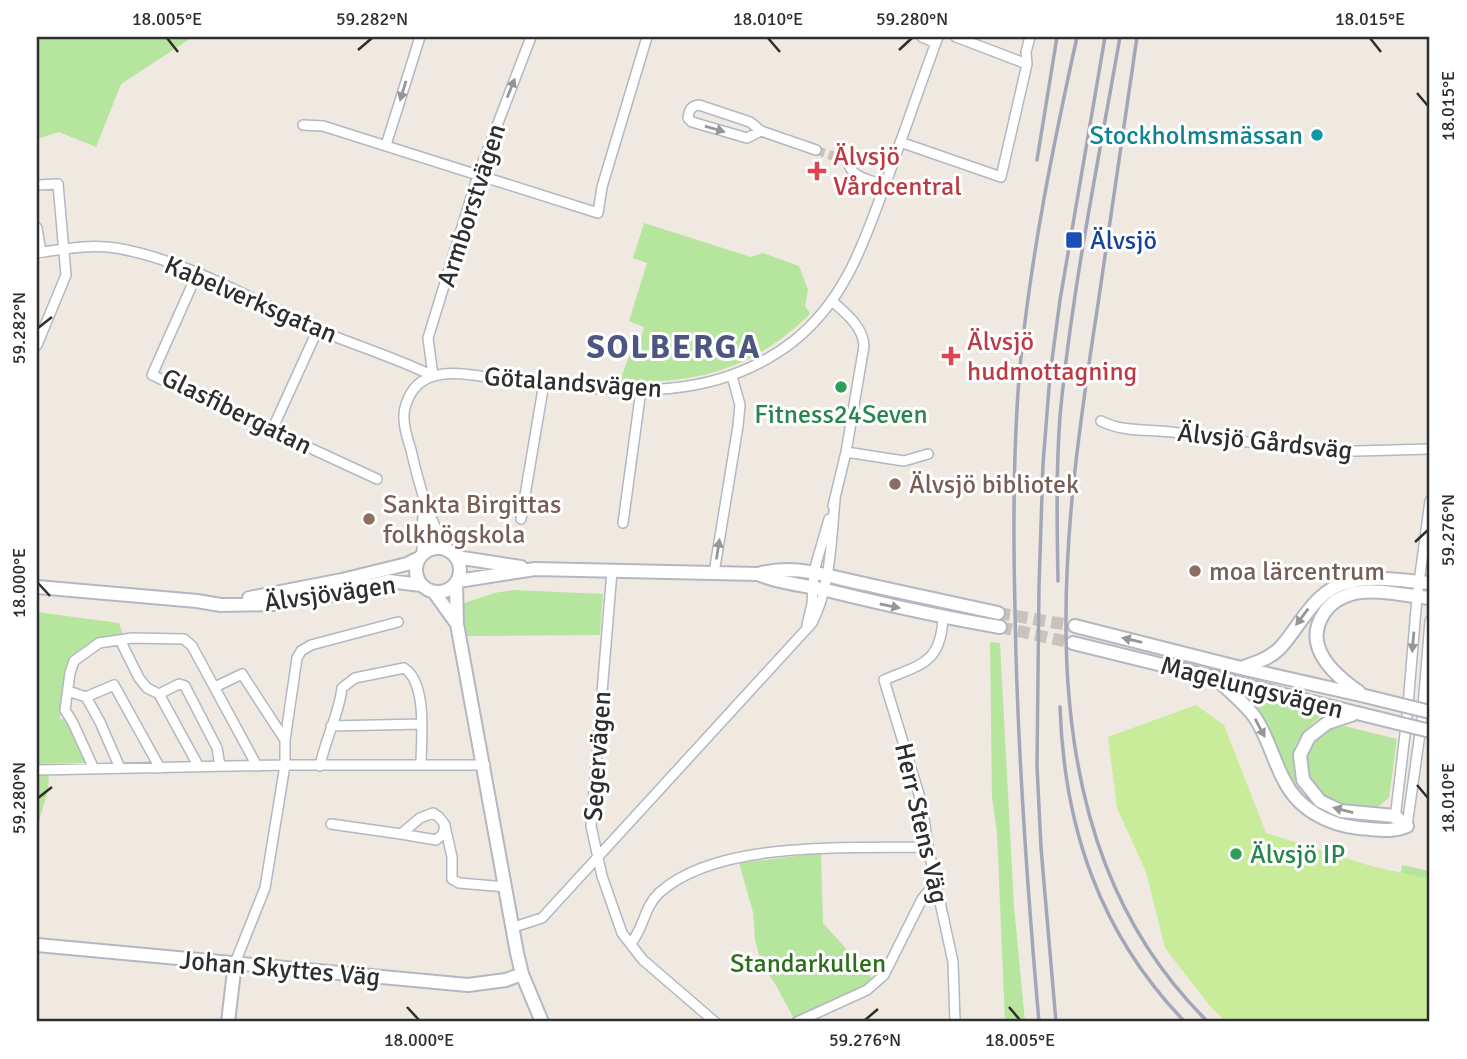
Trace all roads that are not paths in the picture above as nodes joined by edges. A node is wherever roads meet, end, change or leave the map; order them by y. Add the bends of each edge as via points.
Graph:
1 (420, 37) edge
2 (531, 37) edge
3 (647, 37) edge
4 (922, 37) edge
5 (956, 37) edge
6 (1030, 37) edge
7 (937, 40) edge
8 (1027, 64) junction
9 (303, 125) dead end
10 (761, 131) junction
11 (900, 142) junction
12 (386, 145) junction
13 (816, 150) tunnel mouth
14 (892, 166) junction
15 (478, 175) junction
16 (37, 185) edge
17 (885, 185) junction
18 (37, 228) edge
19 (64, 248) junction
20 (39, 253) edge
21 (197, 274) junction
22 (833, 302) junction
23 (318, 329) junction
24 (37, 345) edge
25 (433, 376) junction
26 (732, 376) junction
27 (544, 383) junction
28 (641, 390) junction
29 (1101, 421) dead end
30 (272, 430) junction
31 (1430, 449) edge
32 (846, 452) junction
33 (928, 453) dead end
34 (377, 479) dead end
35 (423, 500) junction
36 (835, 500) junction
37 (1430, 501) edge
38 (521, 519) dead end
39 (623, 523) dead end
40 (451, 553) junction
41 (421, 556) junction
42 (535, 569) junction
43 (612, 571) junction
44 (814, 571) junction
45 (714, 573) junction
46 (758, 574) junction
47 (827, 575) junction
48 (457, 582) junction
49 (1425, 582) edge
50 (421, 585) junction
51 (37, 587) edge
52 (818, 589) junction
53 (434, 592) junction
54 (1424, 598) edge
55 (197, 601) junction
56 (998, 613) tunnel mouth
57 (943, 617) junction
58 (1430, 621) edge
59 (398, 622) dead end
60 (457, 624) junction
61 (1074, 626) tunnel mouth
62 (1000, 627) tunnel mouth
63 (120, 640) junction
64 (1073, 643) tunnel mouth
65 (1241, 668) junction
66 (1215, 678) junction
67 (215, 687) junction
68 (68, 691) junction
69 (159, 694) junction
70 (86, 696) junction
71 (1365, 696) junction
72 (1430, 712) edge
73 (1357, 713) junction
74 (422, 724) junction
75 (331, 726) junction
76 (1430, 732) edge
77 (285, 740) junction
78 (285, 765) junction
79 (421, 765) junction
80 (485, 765) junction
81 (220, 766) junction
82 (257, 766) junction
83 (320, 766) junction
84 (199, 767) junction
85 (120, 768) junction
86 (160, 768) junction
87 (94, 769) junction
88 (37, 770) edge
89 (1395, 816) junction
90 (331, 824) dead end
91 (445, 825) junction
92 (1401, 829) junction
93 (401, 834) junction
94 (928, 847) junction
95 (598, 858) junction
96 (936, 882) junction
97 (506, 887) junction
98 (513, 927) junction
99 (631, 943) junction
100 (37, 945) edge
101 (235, 963) junction
102 (522, 974) junction
103 (228, 1022) edge
104 (542, 1022) edge
105 (715, 1022) edge
106 (797, 1022) edge
107 (955, 1022) edge

1 -> 12 street
15 -> 2 street, Armborstvägen
3 - 15 street via 598,213
4 - 7 street
5 - 8 street
6 - 8 street
7 - 11 street, Götalandsvägen
8 - 11 street via 1000,177
9 - 12 street via 323,126
10 -> 10 street via 750,122 699,105 689,111 692,122 747,138
10 - 13 street
11 - 14 street, Götalandsvägen
12 - 15 street
14 - 17 street, Götalandsvägen
14 - 17 street via 862,157 843,160 855,174
15 - 25 street, Armborstvägen via 428,338
16 - 19 street via 58,184
17 - 22 street, Götalandsvägen via 867,236
18 - 20 street, Kabelverksgatan
19 - 20 street, Kabelverksgatan
19 - 21 street, Kabelverksgatan via 116,248
19 - 24 street via 66,275
21 - 23 street, Kabelverksgatan
21 - 30 street, Glasfibergatan via 152,375
22 - 26 street, Götalandsvägen via 795,340
22 - 32 street via 863,336 864,346
23 - 25 street, Kabelverksgatan
23 - 30 street
25 - 27 street, Götalandsvägen via 459,374
25 - 35 street via 417,386 404,418
26 - 28 street, Götalandsvägen via 681,388
45 -> 26 street via 740,405
27 - 28 street, Götalandsvägen
27 - 38 street
28 - 39 street
29 - 31 street, Älvsjö Gårdsväg via 1140,431 1175,431 1318,450
30 - 34 street, Glasfibergatan
32 - 33 street via 904,461
32 - 36 street
35 - 40 street
35 - 41 street
36 - 44 street
36 - 47 street
37 - 49 street
40 - 41 main road via 434,548
40 - 42 main road
40 - 48 main road via 461,569
41 - 50 main road via 415,571
41 - 55 main road, Älvsjövägen via 407,564 272,595
42 - 43 main road
42 - 48 main road
43 - 45 main road
43 - 95 street, Segervägen via 591,826
44 - 46 main road
44 - 47 main road
44 - 52 street
45 - 46 main road
46 - 52 main road
47 - 52 street
47 - 56 main road
48 - 53 main road via 449,590
48 - 60 main road
49 - 54 street
49 -> 65 main road via 1365,579 1329,589 1310,606 1280,648
50 - 53 main road
50 - 55 main road, Älvsjövägen via 389,581 274,604
51 - 55 main road, Älvsjövägen
52 -> 57 main road
52 - 95 street via 817,614 806,630
53 - 60 main road
54 - 71 main road via 1356,593 1336,600 1321,617 1316,634 1321,656
54 -> 89 street
57 - 62 main road
57 - 94 street, Herr Stens Väg via 933,655 884,680 922,804
58 - 92 street via 1422,719
59 - 77 street via 301,651
60 - 80 main road
65 -> 61 main road, Magelungsvägen
63 - 67 street via 184,639
63 - 68 street via 99,643 74,661
63 - 69 street via 146,688
64 - 66 main road, Magelungsvägen
65 - 71 main road, Magelungsvägen
66 - 73 main road, Magelungsvägen
66 -> 92 main road via 1254,717 1285,782 1307,808 1331,823
67 - 77 street via 242,674
67 - 82 street
68 - 70 street
68 - 87 street via 65,710
69 - 81 street via 179,684 186,686 214,741
69 - 84 street
70 - 85 street
70 - 86 street via 114,685
71 - 72 main road, Magelungsvägen, bridge
73 - 76 main road, Magelungsvägen, bridge
89 -> 73 main road via 1341,811 1320,801 1303,780 1300,755 1309,737 1327,723
74 - 75 street
74 - 75 street via 413,676 404,667 347,682
74 - 79 street
75 - 83 street
77 - 78 street
78 - 82 street
78 - 83 street
78 - 101 street via 265,888
79 - 80 street
79 - 83 street
80 - 97 main road
81 - 82 street
81 - 84 street
84 - 86 street
85 - 86 street
85 - 87 street
87 - 88 street
89 - 92 main road
90 - 93 street
91 - 93 street via 436,840
91 - 93 street via 433,813 426,814
91 - 97 street via 452,879
94 - 96 street, Herr Stens Väg
94 - 99 street via 784,851 713,863 684,875 658,894
95 - 98 street via 542,918
95 - 99 street, Segervägen via 619,928
96 - 106 street via 922,899 884,975 867,990
96 - 107 street, Herr Stens Väg via 953,962
97 - 98 main road
98 - 102 main road
99 - 105 street, Segervägen via 643,960
100 - 101 main road, Johan Skyttes Väg
101 - 102 main road, Johan Skyttes Väg via 468,985
101 - 103 main road
102 - 104 main road

